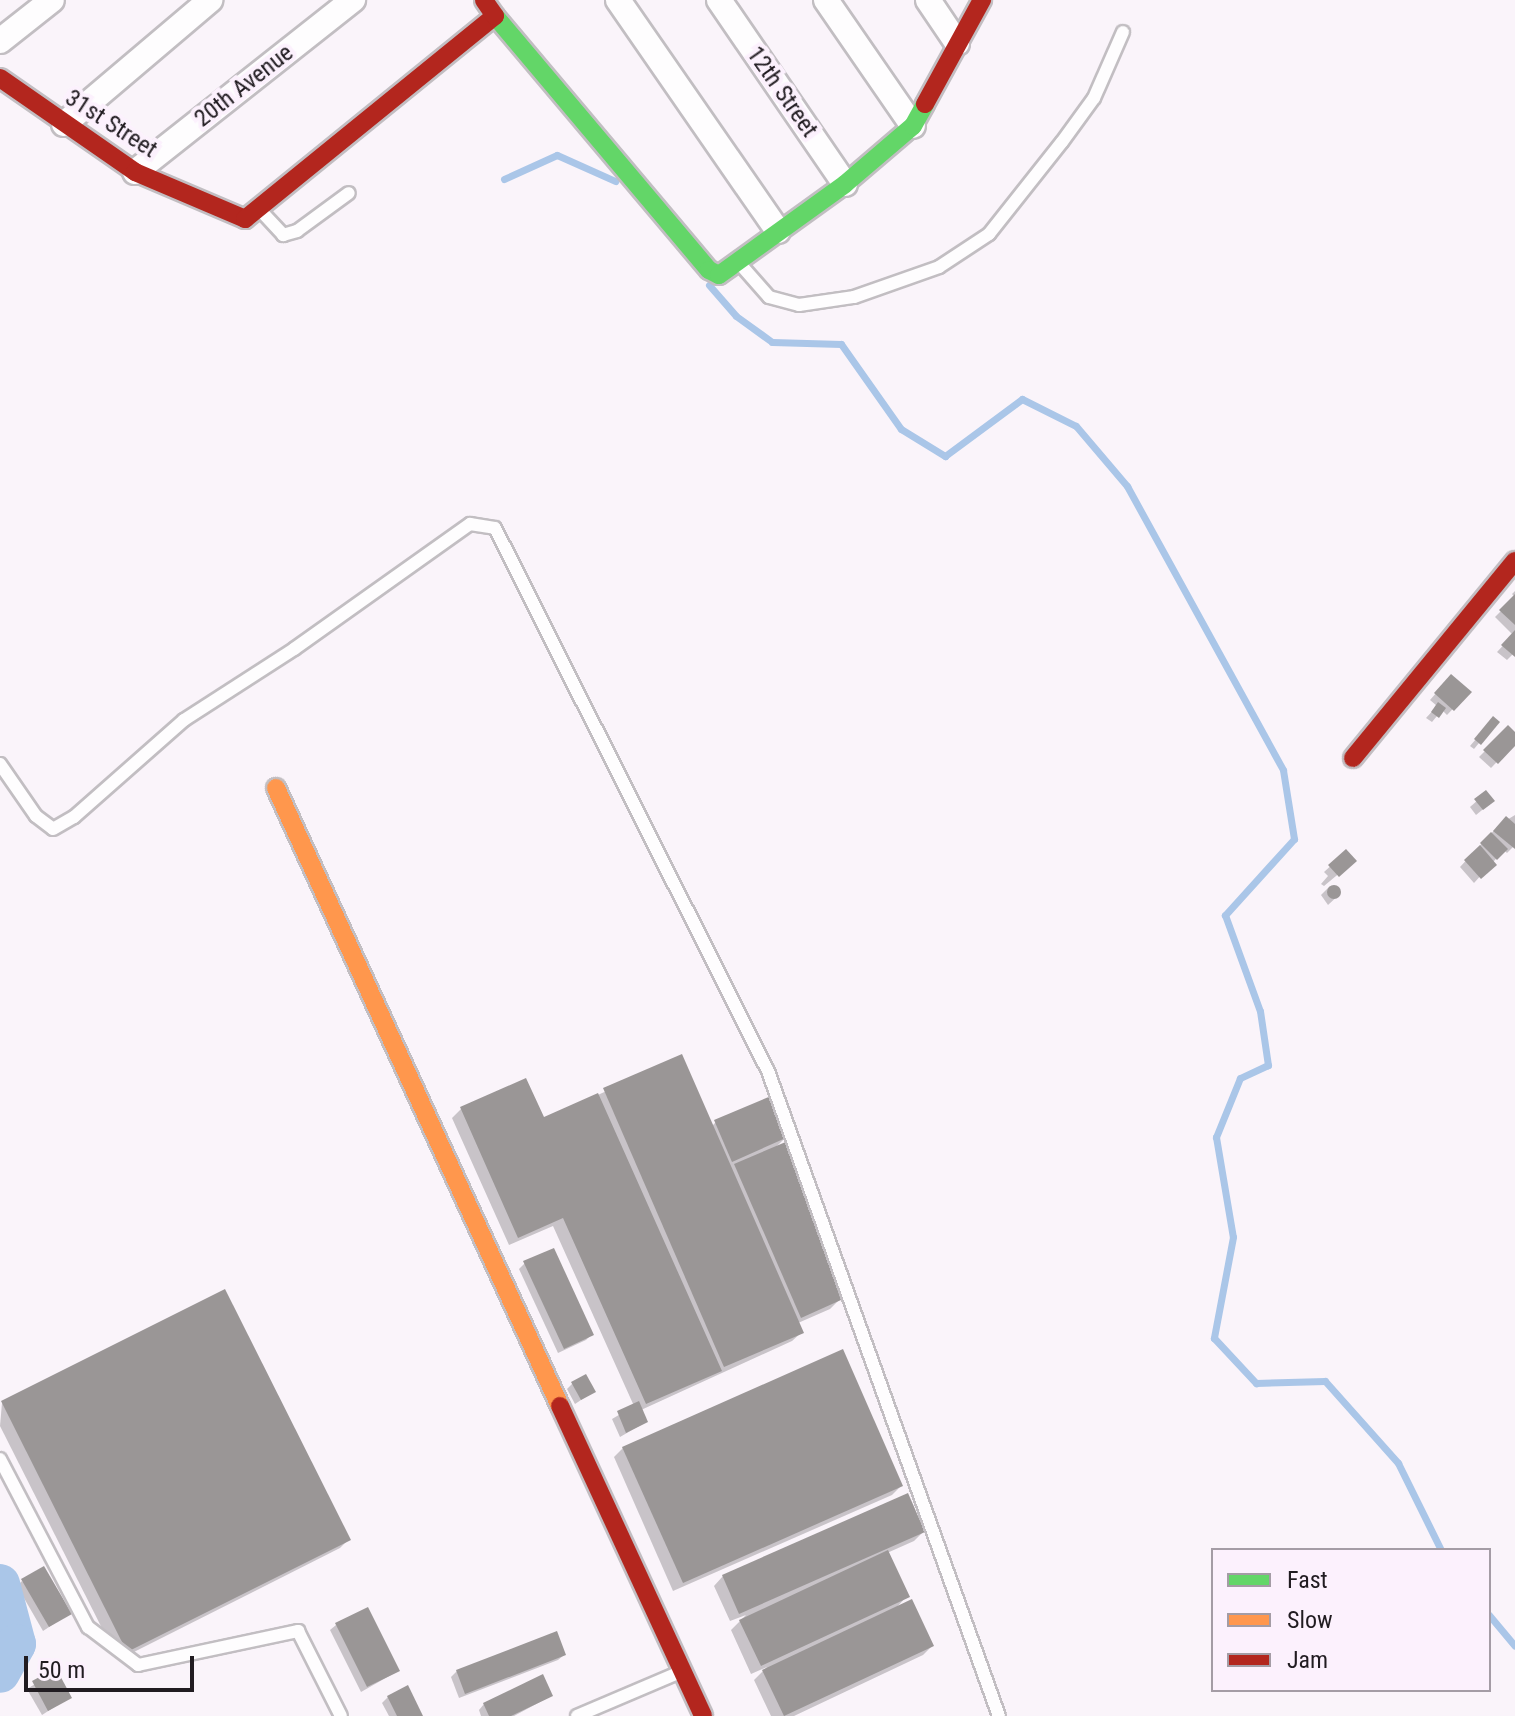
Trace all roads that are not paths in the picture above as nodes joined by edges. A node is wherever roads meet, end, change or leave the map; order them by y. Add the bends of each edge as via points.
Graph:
1 (52, 0) edge
2 (210, 0) edge
3 (353, 0) edge
4 (484, 0) edge
5 (618, 0) edge
6 (719, 0) edge
7 (826, 0) edge
8 (928, 0) edge
9 (982, 0) edge
10 (495, 16) junction
11 (1123, 32) dead end
12 (0, 41) edge
13 (957, 43) junction
14 (0, 78) edge
15 (64, 124) junction
16 (913, 126) junction
17 (135, 172) junction
18 (845, 184) junction
19 (349, 193) dead end
20 (252, 214) junction
21 (778, 231) junction
22 (737, 261) junction
23 (1515, 561) edge
24 (1353, 758) dead end
25 (0, 764) edge
26 (276, 788) dead end
27 (0, 1459) edge
28 (680, 1672) junction
29 (341, 1716) edge
30 (577, 1716) edge
31 (703, 1716) edge
32 (999, 1716) edge

1 - 12 street
2 - 15 street
3 - 17 street, 20th Avenue
4 - 10 street
5 - 21 street
6 - 18 street, 12th Street
7 - 16 street
8 - 13 street
9 - 13 street
10 - 20 street
10 - 22 street via 709,270 719,275
11 - 22 lane via 1094,98 1062,142 989,234 939,267 854,297 799,305 769,297
13 - 16 street
14 - 15 street, 31st Street
15 - 17 street, 31st Street
16 - 18 street
17 - 20 street, 31st Street
18 - 21 street
19 - 20 lane via 297,231 283,235
21 - 22 street
23 - 24 street
25 - 32 lane via 36,816 53,829 74,817 184,720 470,524 495,528 768,1071
26 - 28 street
27 - 29 lane via 88,1627 138,1665 298,1631
28 - 30 lane
28 - 31 street

